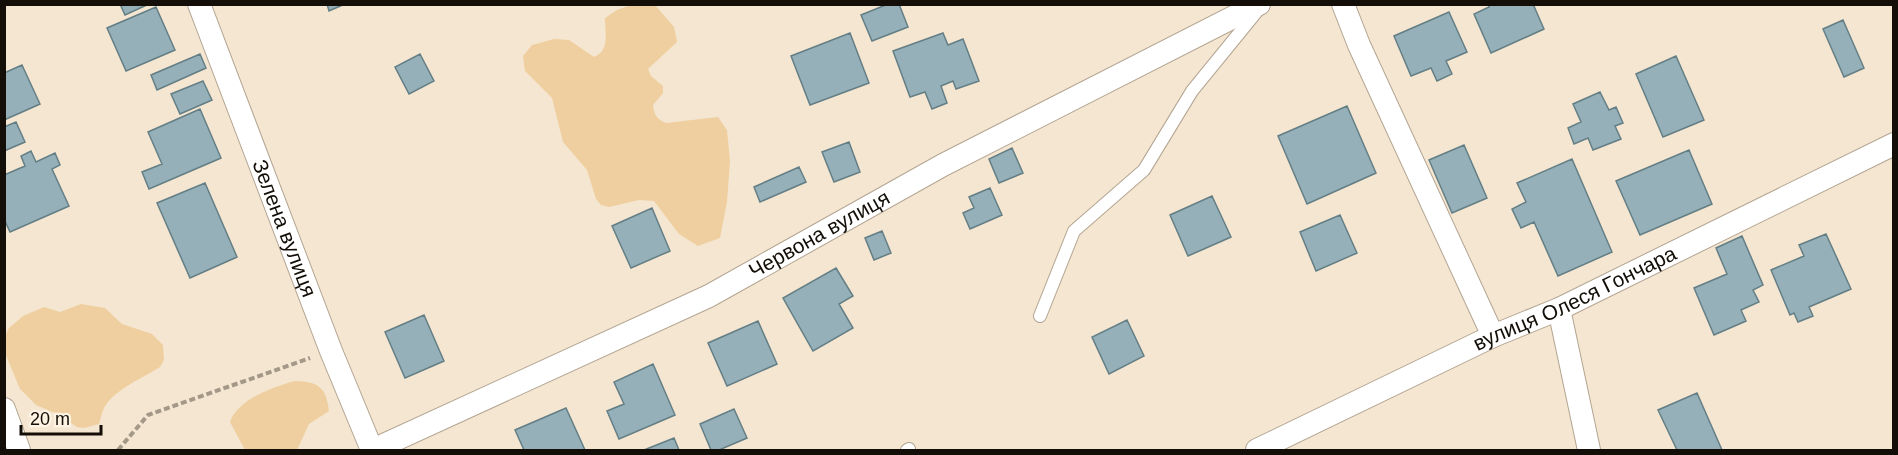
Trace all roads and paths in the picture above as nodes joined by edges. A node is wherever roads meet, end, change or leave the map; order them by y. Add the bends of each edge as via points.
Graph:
1 (199, 4) edge
2 (1261, 4) edge
3 (1343, 4) edge
4 (1893, 144) edge
5 (1558, 309) junction
6 (1040, 315) dead end
7 (1493, 336) junction
8 (331, 351) junction
9 (4, 409) edge
10 (19, 450) edge
11 (118, 450) edge
12 (372, 450) edge
13 (1257, 450) edge
14 (1589, 450) edge

1 - 8 street, Зелена вулиця
2 - 6 lane via 1191,91 1144,170 1074,231
2 - 12 street, Червона вулиця via 944,165 709,296
3 - 7 street
4 - 5 street, вулиця Олеся Гончара
5 - 7 street, вулиця Олеся Гончара
5 - 14 street
7 - 13 street, вулиця Олеся Гончара
8 - 11 path via 148,415
8 - 12 street, Зелена вулиця
9 - 10 street

